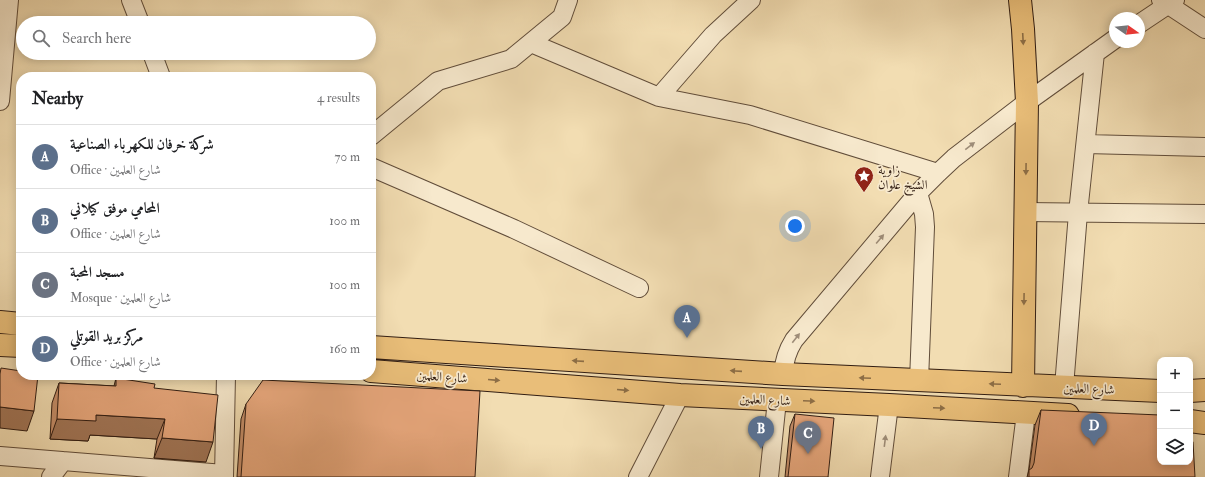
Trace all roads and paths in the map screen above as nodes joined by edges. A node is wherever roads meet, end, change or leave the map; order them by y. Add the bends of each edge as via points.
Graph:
1 (9, 0) edge
2 (131, 0) edge
3 (568, 0) edge
4 (751, 0) edge
5 (1020, 0) edge
6 (1168, 2) edge
7 (137, 16) edge
8 (1145, 19) edge
9 (1205, 29) edge
10 (531, 43) junction
11 (1109, 43) edge
12 (1095, 53) junction
13 (155, 60) edge
14 (159, 72) edge
15 (659, 97) junction
16 (0, 101) edge
17 (1027, 102) junction
18 (376, 132) edge
19 (1086, 144) junction
20 (1205, 147) edge
21 (376, 169) edge
22 (938, 173) junction
23 (918, 192) junction
24 (1025, 212) junction
25 (1078, 213) junction
26 (1205, 214) edge
27 (639, 288) dead end
28 (0, 322) edge
29 (16, 324) edge
30 (0, 345) edge
31 (16, 346) edge
32 (376, 347) edge
33 (376, 370) edge
34 (783, 374) junction
35 (226, 380) edge
36 (919, 381) junction
37 (1022, 386) junction
38 (1064, 387) junction
39 (1205, 390) edge
40 (1157, 391) edge
41 (1193, 392) edge
42 (680, 395) junction
43 (777, 400) junction
44 (889, 404) junction
45 (1026, 413) junction
46 (1089, 416) edge
47 (1193, 421) edge
48 (1205, 423) edge
49 (0, 456) edge
50 (63, 461) junction
51 (140, 472) edge
52 (224, 476) edge
53 (51, 477) edge
54 (638, 477) edge
55 (769, 477) edge
56 (880, 477) edge
57 (1018, 477) edge

1 - 16 street
2 - 7 street
3 - 10 street via 562,18
4 - 15 street via 713,35
5 -> 17 main road
6 - 8 street
6 - 9 street
10 - 15 street
10 - 18 street via 511,59 438,81
11 - 12 street
12 - 17 street
12 - 19 street
13 - 14 street
15 - 22 street via 750,115
22 -> 17 street
17 -> 24 main road
19 - 20 street
19 - 25 street
21 - 27 street via 514,229
22 - 23 street
34 -> 23 street via 788,349 794,340
23 - 36 street via 925,226
24 - 25 street
24 -> 37 main road
25 - 26 street
25 - 38 street
28 - 29 main road
30 - 31 main road
34 -> 32 main road, شارع العلمين
33 -> 42 main road, شارع العلمين
36 -> 34 main road, شارع العلمين
35 - 52 street
37 -> 36 main road, شارع العلمين
37 - 38 main road, شارع العلمين
38 - 40 main road, شارع العلمين
39 - 41 main road
42 - 43 main road, شارع العلمين
42 - 54 street
43 -> 44 main road, شارع العلمين
43 - 55 street
44 -> 45 main road, شارع العلمين
56 -> 44 street
45 - 46 main road, شارع العلمين
45 - 57 street
47 - 48 main road
49 - 50 street
50 - 51 street
50 - 53 street
51 - 52 street

